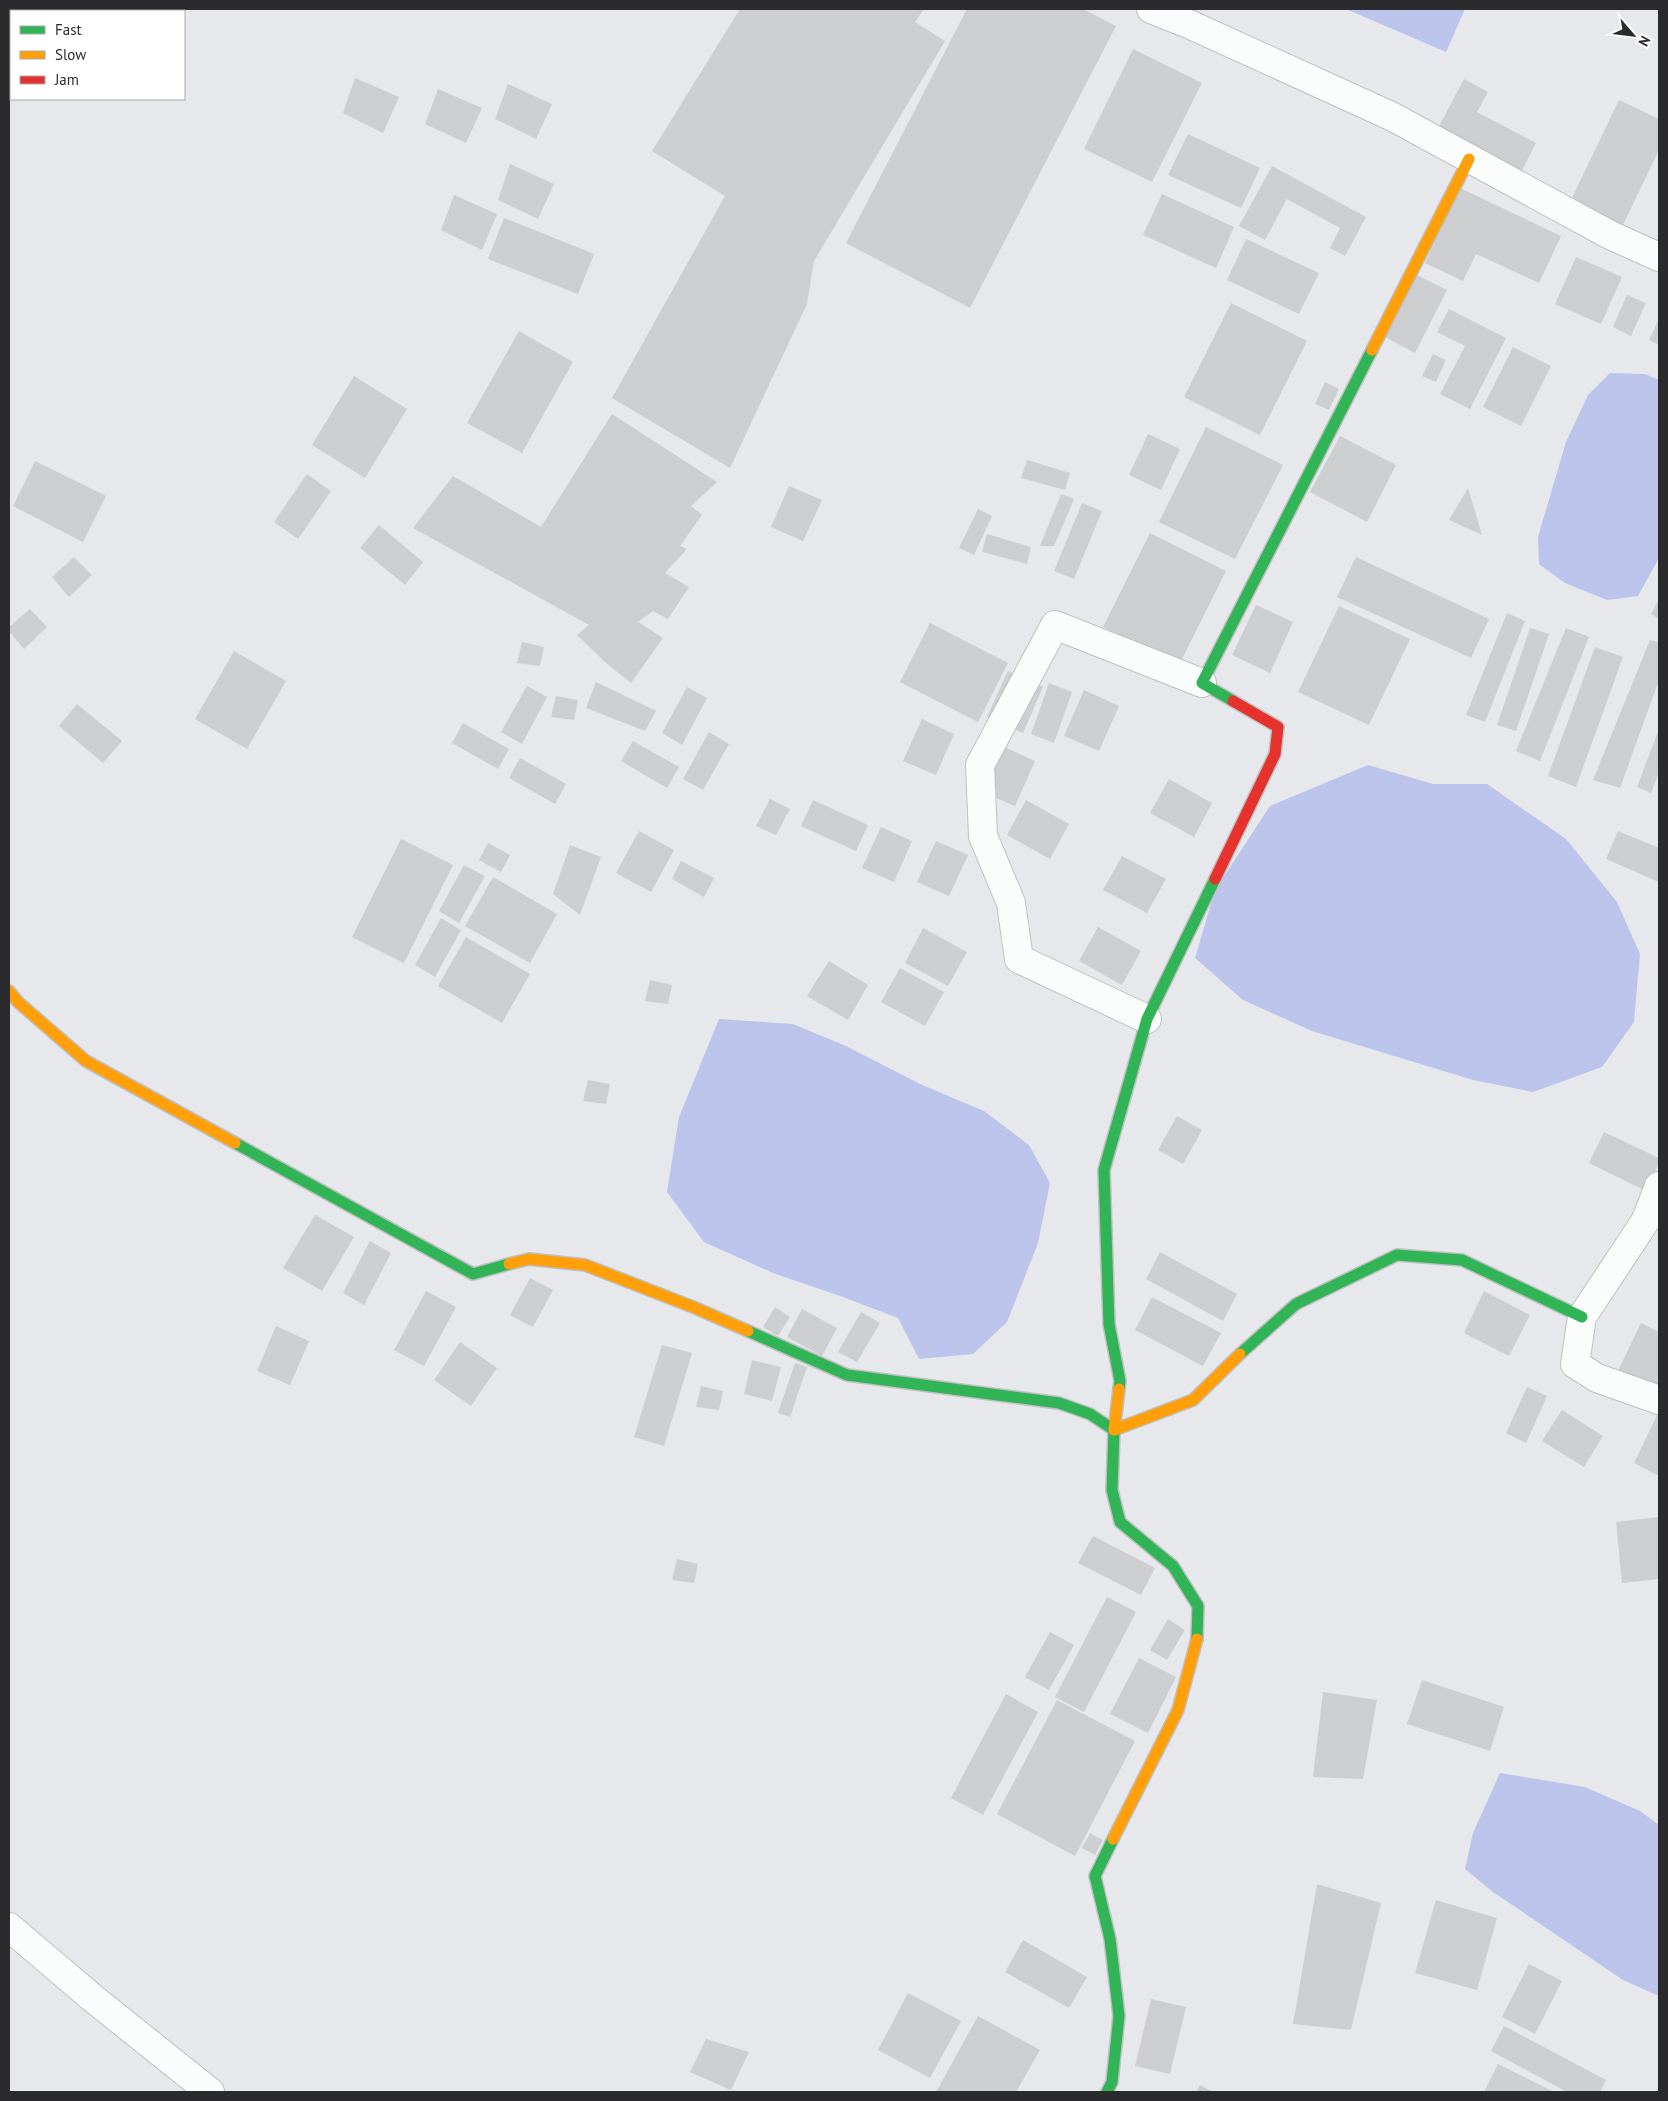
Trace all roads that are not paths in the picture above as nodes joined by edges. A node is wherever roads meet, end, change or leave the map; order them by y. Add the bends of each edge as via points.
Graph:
1 (1151, 9) edge
2 (1470, 159) junction
3 (1659, 257) edge
4 (1202, 683) junction
5 (9, 991) edge
6 (1147, 1019) junction
7 (1659, 1186) edge
8 (1582, 1317) junction
9 (1659, 1400) edge
10 (1114, 1430) junction
11 (9, 1927) edge
12 (210, 2092) edge
13 (1107, 2092) edge

1 - 2 street via 1394,117
2 - 3 street via 1610,235
2 - 4 street
4 - 6 street via 1278,727 1274,754
4 - 6 street via 1055,624 980,765 983,836 1011,903 1018,959
5 - 10 street via 86,1061 473,1274 529,1259 585,1265 848,1375 1059,1403 1090,1414
6 - 10 street via 1104,1170 1109,1324 1120,1381
7 - 8 street via 1646,1220
8 - 9 street via 1575,1364 1597,1378
8 - 10 street via 1462,1260 1398,1255 1296,1304 1193,1400
10 - 13 street via 1112,1490 1120,1522 1173,1566 1198,1606 1198,1637 1178,1710 1096,1876 1110,1939 1119,2016 1112,2082
11 - 12 street

